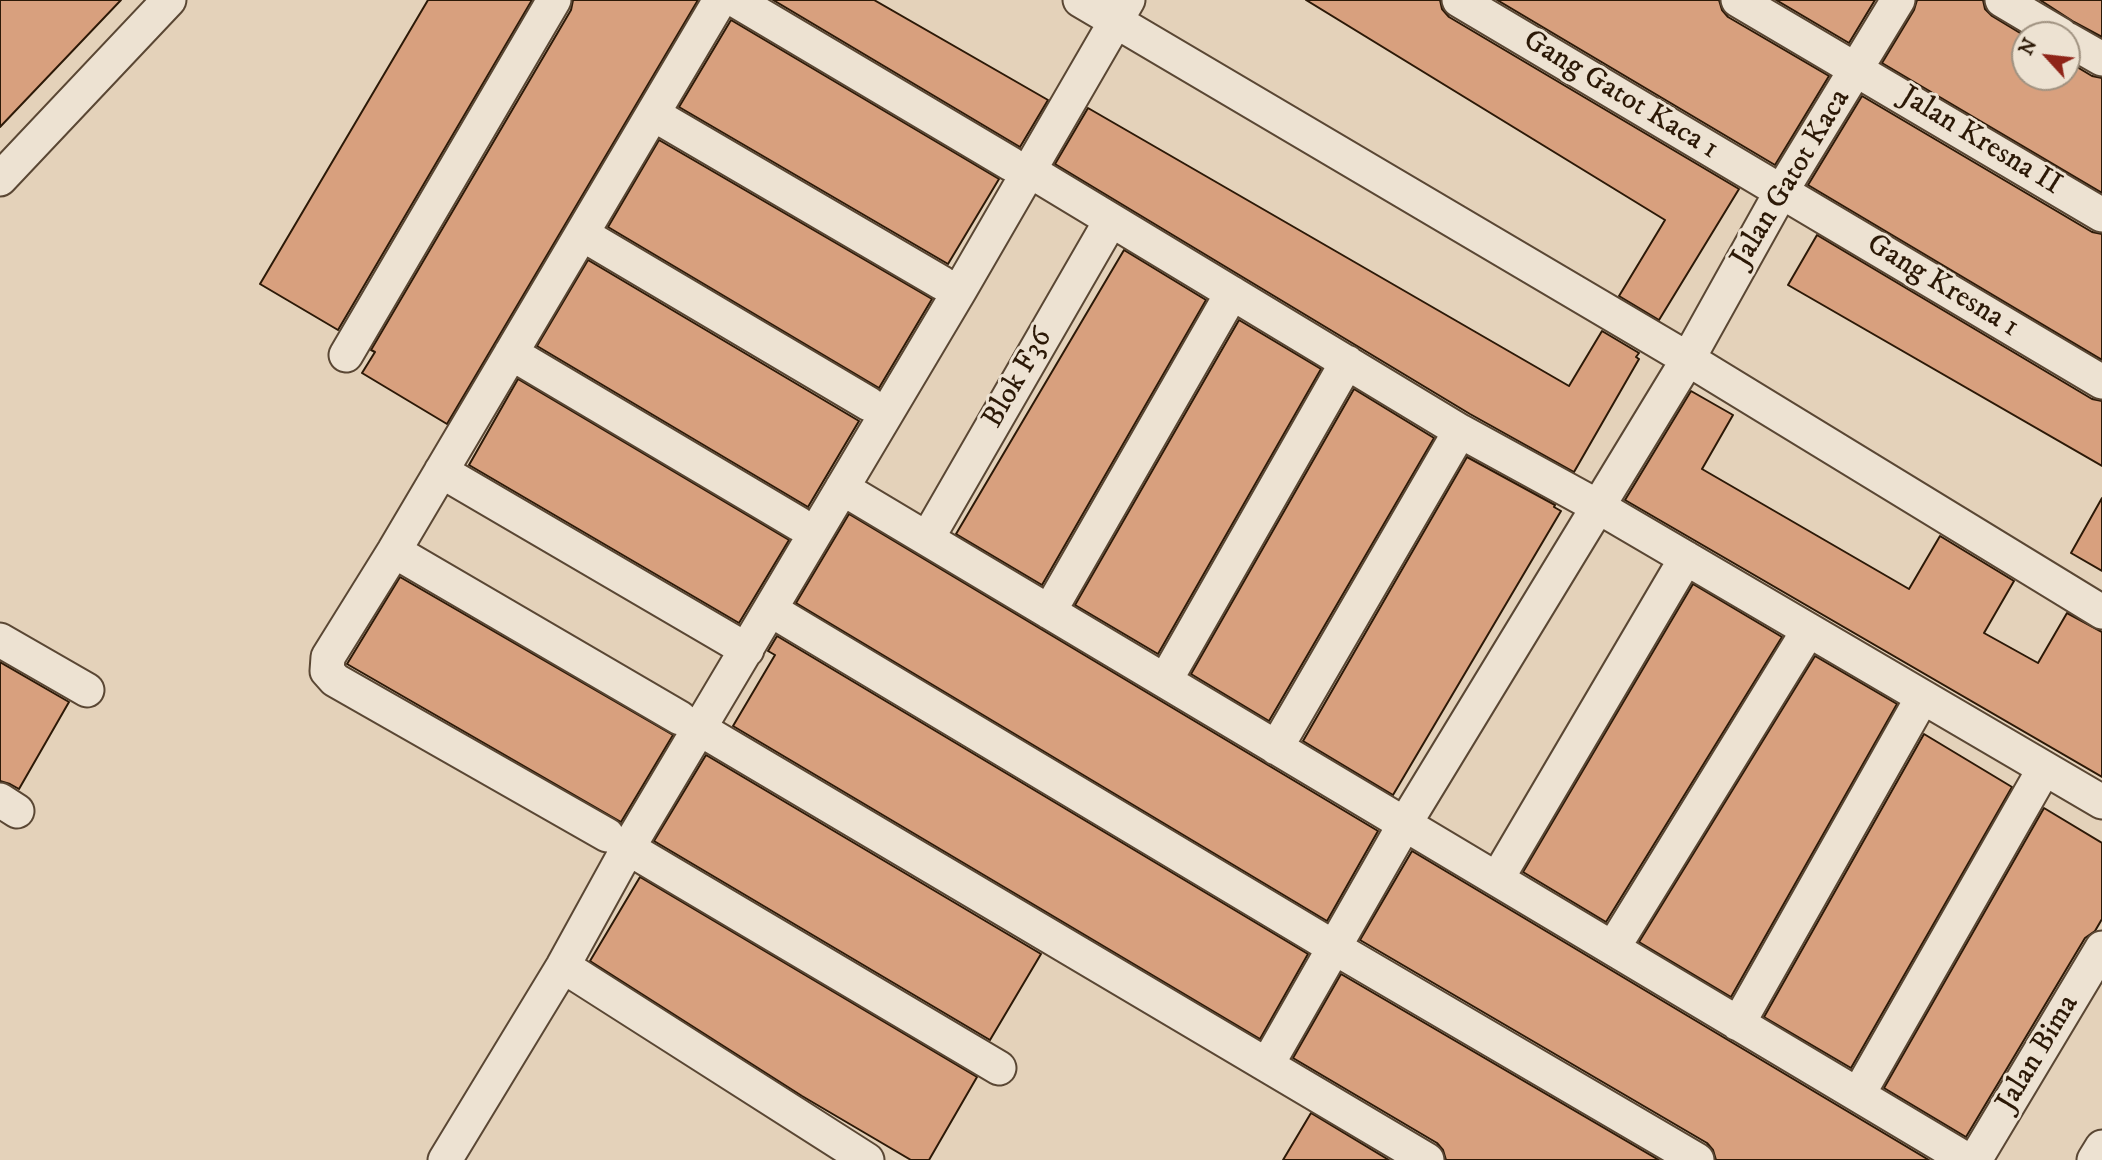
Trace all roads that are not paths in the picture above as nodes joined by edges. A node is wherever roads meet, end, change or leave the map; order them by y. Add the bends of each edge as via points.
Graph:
1 (169, 0) edge
2 (554, 0) edge
3 (720, 0) edge
4 (735, 0) edge
5 (1080, 0) edge
6 (1460, 0) edge
7 (1738, 0) edge
8 (1898, 0) edge
9 (2002, 0) edge
10 (1122, 11) edge
11 (2037, 21) edge
12 (2081, 47) edge
13 (2102, 60) edge
14 (1857, 69) junction
15 (653, 114) junction
16 (1021, 168) junction
17 (0, 179) edge
18 (1781, 192) junction
19 (2102, 215) edge
20 (1111, 220) junction
21 (582, 234) junction
22 (942, 282) dead end
23 (1232, 293) junction
24 (511, 354) junction
25 (346, 355) dead end
26 (1688, 359) junction
27 (1347, 362) junction
28 (2102, 382) edge
29 (869, 404) dead end
30 (1460, 431) junction
31 (441, 471) junction
32 (842, 488) junction
33 (1597, 506) junction
34 (799, 524) dead end
35 (927, 539) junction
36 (394, 551) junction
37 (1686, 558) junction
38 (771, 610) junction
39 (1049, 612) junction
40 (2102, 612) edge
41 (1808, 631) junction
42 (0, 640) edge
43 (747, 650) junction
44 (1165, 681) junction
45 (87, 690) dead end
46 (1922, 698) junction
47 (690, 724) junction
48 (1276, 748) junction
49 (2044, 769) junction
50 (2102, 802) edge
51 (1404, 825) junction
52 (617, 842) junction
53 (1497, 880) junction
54 (1613, 947) junction
55 (1335, 948) junction
56 (2102, 948) edge
57 (563, 966) junction
58 (1738, 1024) junction
59 (1267, 1065) junction
60 (999, 1068) dead end
61 (1858, 1095) junction
62 (2102, 1147) edge
63 (445, 1160) edge
64 (867, 1160) edge
65 (1427, 1160) edge
66 (1697, 1160) edge
67 (1967, 1160) edge
68 (1975, 1160) edge
69 (2094, 1160) edge

1 - 17 street
2 - 25 street
3 - 15 street
4 - 16 street
5 - 10 street
6 - 18 street, Gang Gatot Kaca 1
7 - 14 street, Jalan Kresna II
8 - 14 street, Jalan Gatot Kaca
9 - 11 street
10 - 16 street
10 - 26 street
12 - 13 street
14 - 18 street, Jalan Gatot Kaca
14 - 19 street, Jalan Kresna II
15 - 21 street
15 - 22 street
16 - 20 street
16 - 32 street
18 - 26 street, Jalan Gatot Kaca
18 - 28 street, Gang Kresna 1
20 - 23 street
20 - 35 street, Blok F36
21 - 24 street
21 - 29 street
23 - 27 street
23 - 39 street
24 - 31 street
24 - 34 street
26 - 33 street, Jalan Gatot Kaca
26 - 40 street
27 - 30 street
27 - 44 street
30 - 33 street
30 - 48 street
31 - 36 street
31 - 43 street
32 - 35 street
32 - 38 street
33 - 37 street
33 - 51 street, Jalan Gatot Kaca
35 - 39 street
36 - 47 street
36 - 52 street via 328,657 327,671 335,680
37 - 41 street
37 - 53 street
38 - 43 street
38 - 55 street
39 - 44 street
41 - 46 street
41 - 54 street
42 - 45 street
43 - 47 street
44 - 48 street
46 - 49 street
46 - 58 street
47 - 52 street
47 - 59 street
48 - 51 street
49 - 50 street
49 - 61 street
51 - 53 street
51 - 55 street, Jalan Gatot Kaca
52 - 57 street
52 - 60 street
53 - 54 street
54 - 58 street
55 - 59 street, Jalan Gatot Kaca
55 - 66 street
56 - 68 street, Jalan Bima
57 - 63 street
57 - 64 street
58 - 61 street
59 - 65 street
61 - 67 street
62 - 69 street

